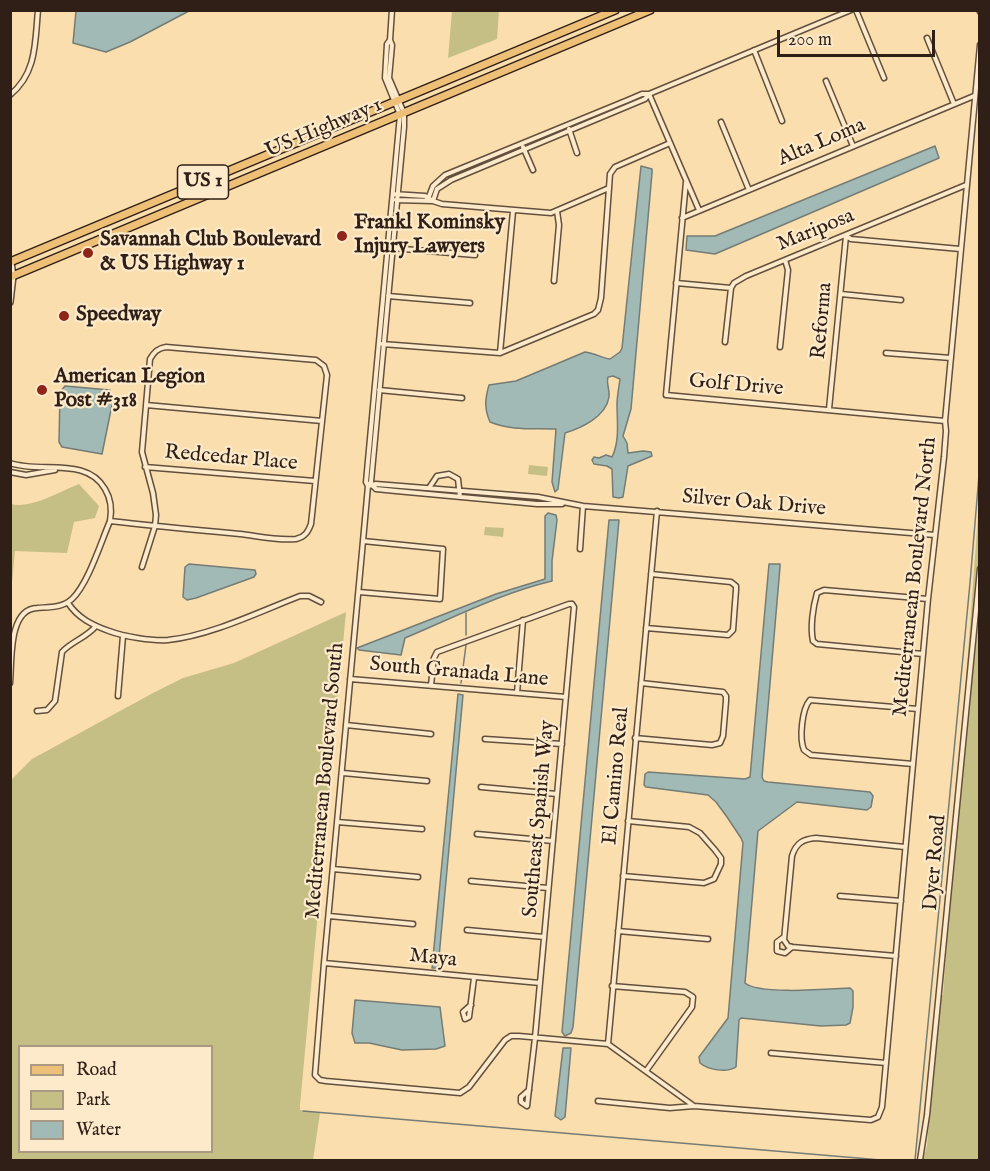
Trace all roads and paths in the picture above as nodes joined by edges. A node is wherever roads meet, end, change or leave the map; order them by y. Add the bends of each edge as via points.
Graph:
1 (38, 10) edge
2 (392, 10) edge
3 (615, 10) edge
4 (650, 10) edge
5 (851, 10) edge
6 (856, 10) edge
7 (927, 38) dead end
8 (980, 45) edge
9 (754, 50) junction
10 (884, 78) dead end
11 (826, 81) dead end
12 (649, 94) junction
13 (10, 95) edge
14 (975, 96) junction
15 (397, 101) junction
16 (954, 104) junction
17 (402, 114) junction
18 (782, 121) dead end
19 (721, 122) dead end
20 (568, 128) junction
21 (670, 143) junction
22 (522, 144) junction
23 (853, 146) junction
24 (524, 149) junction
25 (577, 153) dead end
26 (533, 170) dead end
27 (686, 182) junction
28 (966, 186) junction
29 (609, 188) junction
30 (749, 190) junction
31 (395, 194) junction
32 (394, 200) junction
33 (428, 200) junction
34 (433, 201) junction
35 (699, 210) junction
36 (513, 211) junction
37 (557, 211) junction
38 (682, 219) junction
39 (846, 236) junction
40 (390, 248) junction
41 (960, 249) junction
42 (475, 255) dead end
43 (785, 260) junction
44 (11, 261) edge
45 (12, 276) edge
46 (554, 281) dead end
47 (676, 283) junction
48 (730, 288) junction
49 (841, 294) junction
50 (386, 296) junction
51 (901, 300) dead end
52 (10, 302) edge
53 (471, 303) dead end
54 (725, 342) dead end
55 (381, 344) junction
56 (780, 347) dead end
57 (500, 352) junction
58 (886, 353) dead end
59 (951, 358) junction
60 (377, 390) junction
61 (462, 398) dead end
62 (146, 405) junction
63 (830, 409) junction
64 (322, 421) junction
65 (945, 421) junction
66 (10, 463) edge
67 (145, 467) junction
68 (64, 468) junction
69 (10, 472) edge
70 (315, 481) junction
71 (371, 486) junction
72 (429, 489) junction
73 (460, 491) junction
74 (428, 494) junction
75 (460, 497) junction
76 (571, 504) junction
77 (584, 506) junction
78 (657, 511) junction
79 (110, 521) junction
80 (155, 526) junction
81 (935, 535) junction
82 (363, 541) junction
83 (580, 549) dead end
84 (142, 567) dead end
85 (980, 569) edge
86 (651, 574) junction
87 (359, 592) junction
88 (928, 599) junction
89 (575, 600) dead end
90 (321, 602) dead end
91 (68, 603) junction
92 (572, 604) junction
93 (523, 620) junction
94 (96, 626) junction
95 (646, 628) junction
96 (123, 636) junction
97 (923, 654) junction
98 (350, 679) junction
99 (10, 683) edge
100 (641, 683) junction
101 (430, 685) junction
102 (517, 693) junction
103 (118, 696) dead end
104 (566, 697) junction
105 (918, 709) junction
106 (37, 711) dead end
107 (346, 725) junction
108 (431, 734) dead end
109 (635, 738) junction
110 (485, 739) dead end
111 (561, 744) junction
112 (913, 764) junction
113 (343, 773) junction
114 (427, 782) dead end
115 (481, 787) dead end
116 (556, 794) junction
117 (628, 821) junction
118 (337, 822) junction
119 (422, 829) dead end
120 (477, 834) dead end
121 (553, 841) junction
122 (905, 847) junction
123 (333, 869) junction
124 (623, 876) junction
125 (418, 877) dead end
126 (471, 881) dead end
127 (548, 888) junction
128 (840, 896) dead end
129 (901, 901) junction
130 (329, 916) junction
131 (412, 924) dead end
132 (467, 930) dead end
133 (618, 931) junction
134 (544, 937) junction
135 (784, 937) junction
136 (708, 939) dead end
137 (792, 947) junction
138 (896, 956) junction
139 (324, 963) junction
140 (474, 978) junction
141 (540, 983) junction
142 (612, 986) junction
143 (471, 1005) dead end
144 (535, 1038) junction
145 (608, 1044) junction
146 (771, 1053) dead end
147 (886, 1063) junction
148 (646, 1071) junction
149 (529, 1090) dead end
150 (598, 1101) dead end
151 (694, 1106) junction
152 (920, 1161) edge

1 - 13 street via 32,66
2 - 15 street, Mediterranean Boulevard South via 389,78
3 - 15 main road, US Highway 1 / US 1
4 - 17 main road, US Highway 1 / US 1
5 - 9 street
6 - 10 street
7 - 16 street
8 - 14 street, Mediterranean Boulevard North
9 - 12 street
9 - 18 street
11 - 23 street
12 - 20 street via 645,99
12 - 21 street, Golf Drive
14 - 16 street, Alta Loma
14 - 28 street, Mediterranean Boulevard North
15 - 17 street, Mediterranean Boulevard South
15 - 44 main road, US Highway 1 / US 1
16 - 23 street, Alta Loma
17 - 31 street, Mediterranean Boulevard South
17 - 45 main road, US Highway 1 / US 1
19 - 30 street
20 - 22 street
20 - 24 street
20 - 25 street
21 - 27 street, Golf Drive
21 - 29 street via 615,167
22 - 24 street
22 - 33 street via 445,175 433,186
23 - 30 street, Alta Loma
24 - 26 street
24 - 34 street via 443,184
27 - 35 street, Golf Drive
27 - 38 street, Golf Drive
28 - 39 street, Mariposa
28 - 41 street, Mediterranean Boulevard North
29 - 37 street
29 - 57 street via 598,310
30 - 35 street, Alta Loma
31 - 32 street, Mediterranean Boulevard South
31 - 33 street
32 - 33 street
32 - 40 street, Mediterranean Boulevard South
33 - 34 street
34 - 36 street
35 - 38 street, Alta Loma
36 - 37 street
36 - 57 street
37 - 46 street via 560,225
38 - 47 street, Golf Drive
39 - 41 street
39 - 43 street, Mariposa
39 - 49 street, Reforma
40 - 42 street
40 - 50 street, Mediterranean Boulevard South
41 - 59 street, Mediterranean Boulevard North
43 - 48 street, Mariposa via 746,276
43 - 56 street via 788,270
44 - 45 street
45 - 52 street
47 - 48 street
47 - 63 street, Golf Drive via 666,395
48 - 54 street
49 - 51 street
49 - 63 street, Reforma
50 - 53 street
50 - 55 street, Mediterranean Boulevard South
55 - 57 street
55 - 60 street, Mediterranean Boulevard South
58 - 59 street
59 - 65 street, Mediterranean Boulevard North
60 - 61 street
60 - 71 street, Mediterranean Boulevard South
62 - 64 street
62 - 64 street via 150,359 156,351 166,347 201,350 321,362 327,375
62 - 67 street via 142,452
63 - 65 street, Golf Drive
64 - 70 street
65 - 81 street, Mediterranean Boulevard North
66 - 68 street
67 - 70 street, Redcedar Place
67 - 80 street via 154,500
68 - 69 street via 26,475
68 - 79 street via 84,471 100,482 110,500
70 - 80 street via 311,524 303,537
71 - 72 street, Silver Oak Drive
71 - 74 street, Silver Oak Drive
71 - 82 street, Mediterranean Boulevard South
72 - 73 street, Silver Oak Drive
72 - 73 street via 436,476 444,473 458,479
72 - 74 street
73 - 75 street
73 - 76 street, Silver Oak Drive via 538,497
74 - 75 street, Silver Oak Drive
75 - 76 street, Silver Oak Drive
76 - 77 street, Silver Oak Drive
77 - 78 street, Silver Oak Drive
77 - 83 street
78 - 81 street, Silver Oak Drive
78 - 86 street, El Camino Real
79 - 80 street
79 - 91 street via 82,585
80 - 84 street
81 - 88 street, Mediterranean Boulevard North
82 - 87 street, Mediterranean Boulevard South
82 - 87 street via 443,549 440,599
85 - 152 street, Dyer Road
86 - 95 street, El Camino Real
86 - 95 street via 734,583 733,630 728,635
87 - 98 street, Mediterranean Boulevard South
88 - 97 street, Mediterranean Boulevard North
88 - 97 street via 817,593 812,634 817,644
89 - 92 street
90 - 96 street via 300,596 216,629 168,640
91 - 94 street via 81,618
91 - 99 street via 29,609 19,618
92 - 93 street
92 - 104 street, Southeast Spanish Way
93 - 101 street via 437,652
93 - 102 street
94 - 96 street
94 - 106 street via 62,652 55,701 47,710
95 - 100 street, El Camino Real
96 - 103 street
97 - 105 street, Mediterranean Boulevard North
98 - 101 street, South Granada Lane
98 - 107 street, Mediterranean Boulevard South
100 - 109 street, El Camino Real
100 - 109 street via 723,692 723,736 720,743 712,745
101 - 102 street, South Granada Lane
102 - 104 street, South Granada Lane
104 - 111 street, Southeast Spanish Way
105 - 112 street, Mediterranean Boulevard North
105 - 112 street via 810,700 802,741 804,750 812,755
107 - 108 street
107 - 113 street, Mediterranean Boulevard South
109 - 117 street, El Camino Real
110 - 111 street
111 - 116 street, Southeast Spanish Way
112 - 122 street, Mediterranean Boulevard North
113 - 114 street
113 - 118 street, Mediterranean Boulevard South
115 - 116 street
116 - 121 street, Southeast Spanish Way
117 - 124 street, El Camino Real
117 - 124 street via 693,829 715,850 721,864 714,879 704,883
118 - 119 street
118 - 123 street, Mediterranean Boulevard South
120 - 121 street
121 - 127 street, Southeast Spanish Way
122 - 129 street, Mediterranean Boulevard North
122 - 135 street via 816,838 798,844 792,856
123 - 125 street
123 - 130 street, Mediterranean Boulevard South
124 - 133 street, El Camino Real
126 - 127 street
127 - 134 street, Southeast Spanish Way
128 - 129 street
129 - 138 street, Mediterranean Boulevard North
130 - 131 street
130 - 139 street, Mediterranean Boulevard South
132 - 134 street
133 - 136 street
133 - 142 street, El Camino Real
134 - 141 street, Southeast Spanish Way
135 - 137 street
135 - 137 street via 777,942 777,951 785,953
137 - 138 street
138 - 147 street, Mediterranean Boulevard North
139 - 140 street, Maya
139 - 144 street, Mediterranean Boulevard South via 317,1078 460,1093 508,1038
140 - 141 street, Maya
140 - 143 street
141 - 144 street, Southeast Spanish Way
142 - 145 street, El Camino Real
142 - 148 street via 685,992 697,1001
144 - 145 street
144 - 149 street, Southeast Spanish Way
145 - 148 street
146 - 147 street
147 - 151 street, Mediterranean Boulevard North via 880,1113 875,1119
148 - 151 street
150 - 151 street via 670,1108

